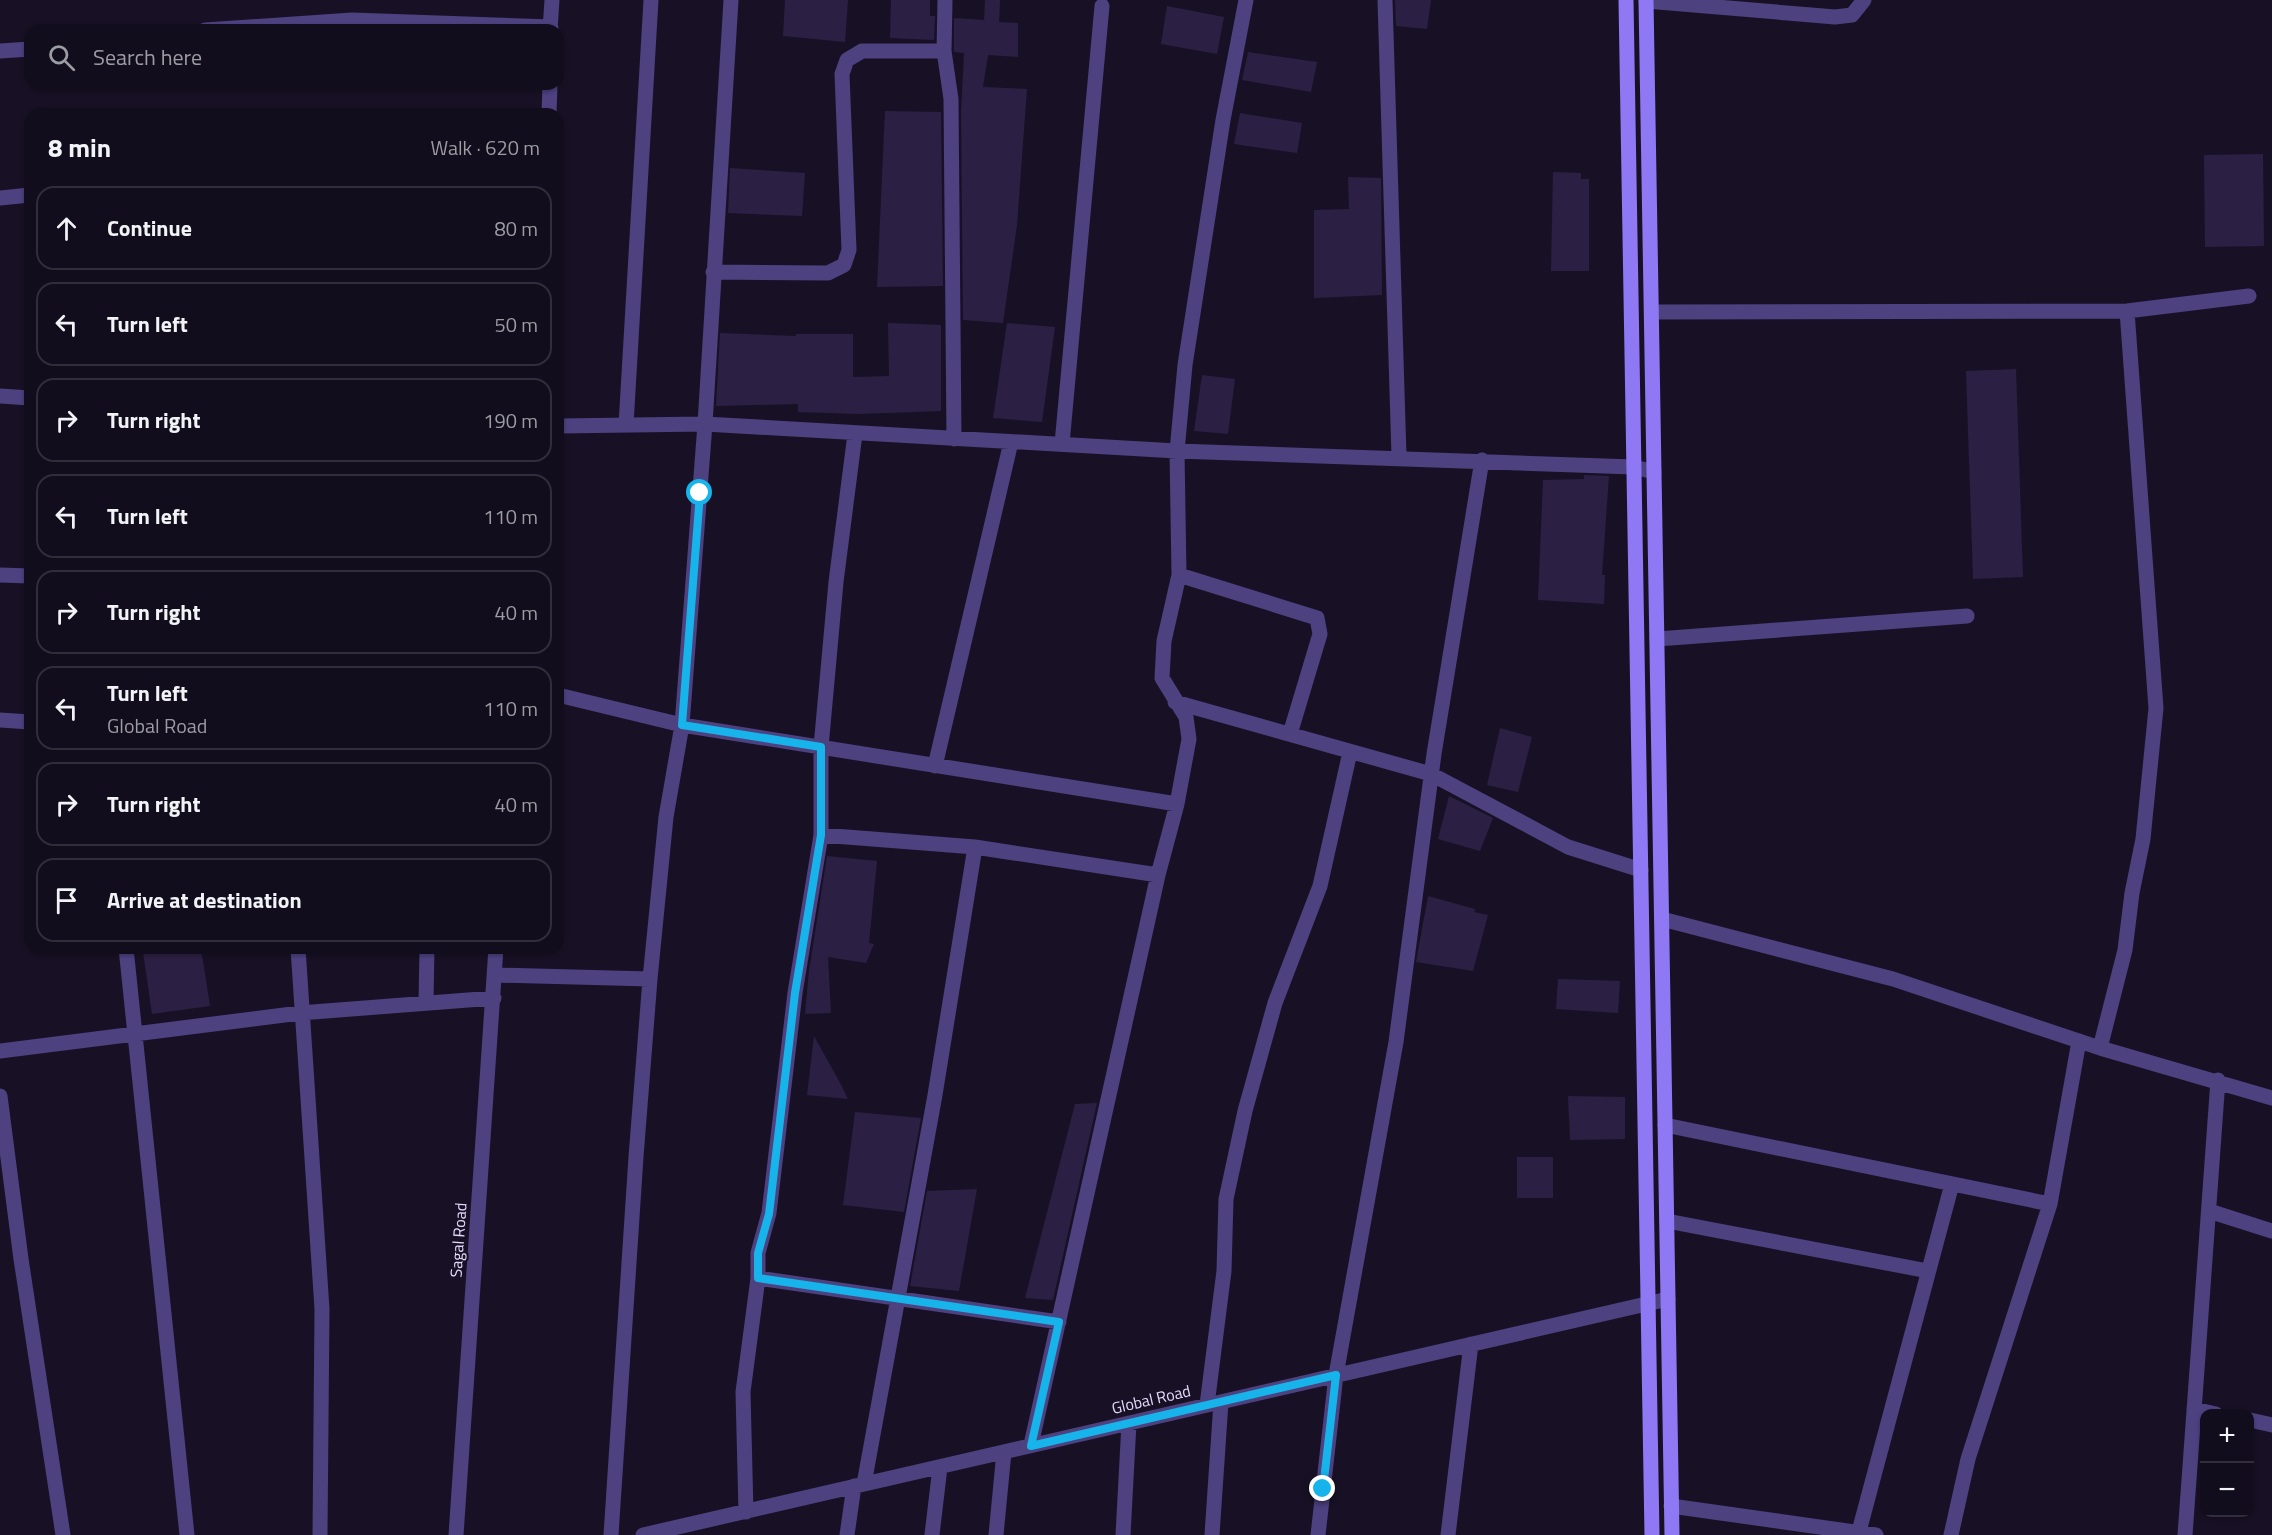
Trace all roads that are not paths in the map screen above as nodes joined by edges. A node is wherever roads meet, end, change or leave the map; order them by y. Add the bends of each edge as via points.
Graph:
1 (552, 0) edge
2 (651, 0) edge
3 (731, 0) edge
4 (945, 0) edge
5 (1246, 0) edge
6 (1385, 0) edge
7 (1626, 0) edge
8 (1646, 0) edge
9 (1864, 0) edge
10 (1102, 6) dead end
11 (293, 24) edge
12 (451, 24) edge
13 (550, 24) edge
14 (24, 49) edge
15 (0, 51) edge
16 (944, 51) junction
17 (550, 90) edge
18 (549, 108) edge
19 (24, 196) edge
20 (0, 198) edge
21 (713, 272) junction
22 (2249, 296) dead end
23 (2127, 310) junction
24 (1652, 312) junction
25 (0, 396) edge
26 (24, 398) edge
27 (705, 424) junction
28 (564, 426) edge
29 (626, 426) junction
30 (855, 434) junction
31 (954, 439) junction
32 (1011, 442) junction
33 (1062, 444) junction
34 (1177, 451) junction
35 (1399, 456) junction
36 (1482, 460) junction
37 (1634, 467) junction
38 (1654, 472) junction
39 (0, 575) edge
40 (1179, 575) junction
41 (24, 576) edge
42 (1967, 616) dead end
43 (1657, 639) junction
44 (564, 696) edge
45 (1175, 702) junction
46 (0, 720) edge
47 (24, 722) edge
48 (682, 725) junction
49 (1290, 734) junction
50 (821, 747) junction
51 (1350, 752) junction
52 (935, 766) junction
53 (1431, 774) junction
54 (1177, 804) junction
55 (821, 835) junction
56 (975, 847) junction
57 (1641, 870) junction
58 (1158, 875) junction
59 (1662, 919) junction
60 (126, 954) edge
61 (298, 954) edge
62 (428, 954) edge
63 (496, 954) edge
64 (495, 975) junction
65 (650, 979) junction
66 (494, 998) junction
67 (426, 1002) junction
68 (300, 1013) junction
69 (133, 1035) junction
70 (2079, 1041) junction
71 (2100, 1048) junction
72 (0, 1051) edge
73 (2218, 1080) junction
74 (0, 1096) edge
75 (2272, 1098) edge
76 (1665, 1125) junction
77 (1952, 1184) junction
78 (2050, 1204) junction
79 (2209, 1211) junction
80 (1667, 1221) junction
81 (2272, 1231) edge
82 (1928, 1271) junction
83 (758, 1278) junction
84 (898, 1299) junction
85 (1668, 1299) junction
86 (1649, 1304) junction
87 (1059, 1322) junction
88 (1471, 1344) junction
89 (1336, 1375) junction
90 (1214, 1404) junction
91 (2194, 1409) junction
92 (2200, 1410) edge
93 (2254, 1421) edge
94 (1129, 1423) junction
95 (2272, 1425) edge
96 (1031, 1446) junction
97 (1004, 1452) junction
98 (940, 1467) junction
99 (859, 1485) junction
100 (1671, 1506) junction
101 (746, 1512) junction
102 (1858, 1534) edge
103 (63, 1535) edge
104 (187, 1535) edge
105 (320, 1535) edge
106 (456, 1535) edge
107 (611, 1535) edge
108 (643, 1535) edge
109 (847, 1535) edge
110 (932, 1535) edge
111 (996, 1535) edge
112 (1124, 1535) edge
113 (1212, 1535) edge
114 (1318, 1535) edge
115 (1448, 1535) edge
116 (1652, 1535) edge
117 (1672, 1535) edge
118 (1876, 1535) edge
119 (1951, 1535) edge
120 (2185, 1535) edge

1 - 13 street
2 - 29 street
3 - 21 street
4 - 16 street
5 - 34 street via 1185,365
6 - 35 street
7 - 37 street
8 - 9 street via 1835,17 1852,15
8 - 24 street
10 - 33 street
11 - 12 street via 352,20
14 - 15 street
16 - 21 street via 862,51 847,60 842,74 849,250 844,265 828,273
16 - 31 street via 951,99
17 - 18 street
19 - 20 street
21 - 27 street
22 - 23 street
23 - 24 street
23 - 71 street via 2156,708 2143,839 2125,950
24 - 38 street
25 - 26 street
27 - 29 street
27 - 30 street
27 - 48 street
28 - 29 street
30 - 31 street
30 - 50 street
31 - 32 street
32 - 33 street
32 - 52 street
33 - 34 street
34 - 35 street
34 - 40 street
35 - 36 street
36 - 37 street
36 - 53 street
37 - 38 street
37 - 57 street
38 - 43 street
39 - 41 street
40 - 45 street via 1164,641 1162,678
40 - 49 street via 1317,618 1320,634
42 - 43 street
43 - 59 street
44 - 48 street
45 - 49 street
45 - 54 street via 1186,717 1189,739
46 - 47 street
48 - 50 street
48 - 65 street via 666,817
49 - 51 street
50 - 52 street
50 - 55 street
51 - 53 street
51 - 90 street via 1320,886 1275,1003 1226,1199
52 - 54 street
53 - 57 street via 1568,847
53 - 89 street via 1396,1042
54 - 58 street
55 - 56 street
55 - 83 street via 795,993 769,1214 758,1253
56 - 58 street
56 - 84 street
57 - 86 street
58 - 87 street
59 - 70 street via 1893,979
59 - 76 street
60 - 69 street
61 - 68 street
62 - 67 street
63 - 64 street, Sagal Road
64 - 65 street
64 - 66 street, Sagal Road
65 - 107 street
66 - 67 street
66 - 106 street, Sagal Road
67 - 68 street
68 - 69 street
68 - 105 street via 322,1309
69 - 72 street
69 - 104 street
70 - 71 street
70 - 78 street
71 - 73 street
73 - 75 street
73 - 79 street
74 - 103 street
76 - 77 street
76 - 80 street
77 - 78 street
77 - 82 street
78 - 119 street via 1968,1459
79 - 81 street
79 - 91 street
80 - 82 street
80 - 85 street
82 - 102 street
83 - 84 street
83 - 101 street via 743,1392
84 - 87 street
84 - 99 street
85 - 86 street, Global Road
85 - 100 street
86 - 88 street, Global Road
86 - 116 street
87 - 96 street
88 - 89 street, Global Road
88 - 115 street
89 - 90 street, Global Road
89 - 114 street
90 - 94 street, Global Road
90 - 113 street
91 - 92 street
91 - 120 street
93 - 95 street
94 - 96 street, Global Road
94 - 112 street
96 - 97 street, Global Road
97 - 98 street, Global Road
97 - 111 street
98 - 99 street, Global Road
98 - 110 street
99 - 101 street, Global Road
99 - 109 street
100 - 102 street
100 - 117 street
101 - 108 street, Global Road
102 - 118 street

